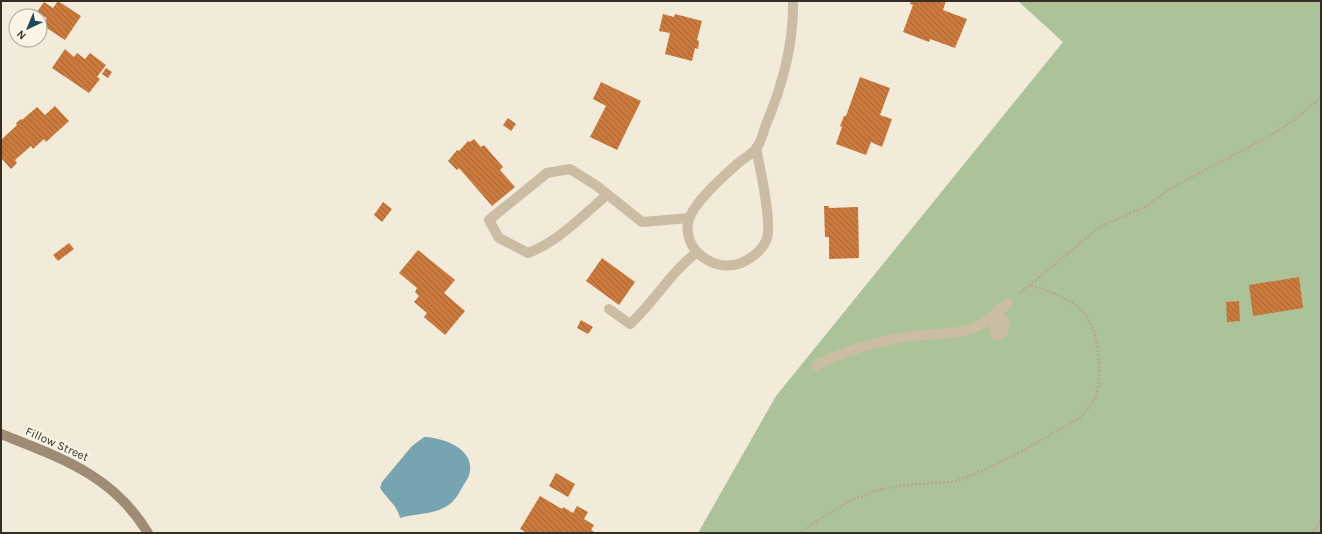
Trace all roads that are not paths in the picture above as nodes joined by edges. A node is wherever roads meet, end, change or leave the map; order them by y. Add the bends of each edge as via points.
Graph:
1 (793, 1) edge
2 (756, 148) junction
3 (607, 194) junction
4 (690, 218) junction
5 (696, 252) junction
6 (1008, 303) road end
7 (609, 309) dead end
8 (816, 365) dead end
9 (1, 434) edge
10 (148, 533) edge

1 - 2 street via 791,40 785,69 776,100
2 - 4 street via 711,189 698,203
2 - 5 street via 767,216 767,239 753,257 740,263 727,265 710,262
3 - 3 street via 570,169 547,173 489,220 499,238 528,253 540,249 559,235
3 - 4 street via 642,222
4 - 5 street via 687,232
5 - 7 street via 680,266 643,312 630,324
6 - 8 street via 998,316 956,333 906,336 838,354
9 - 10 street, Fillow Street via 63,458 100,479 124,500

